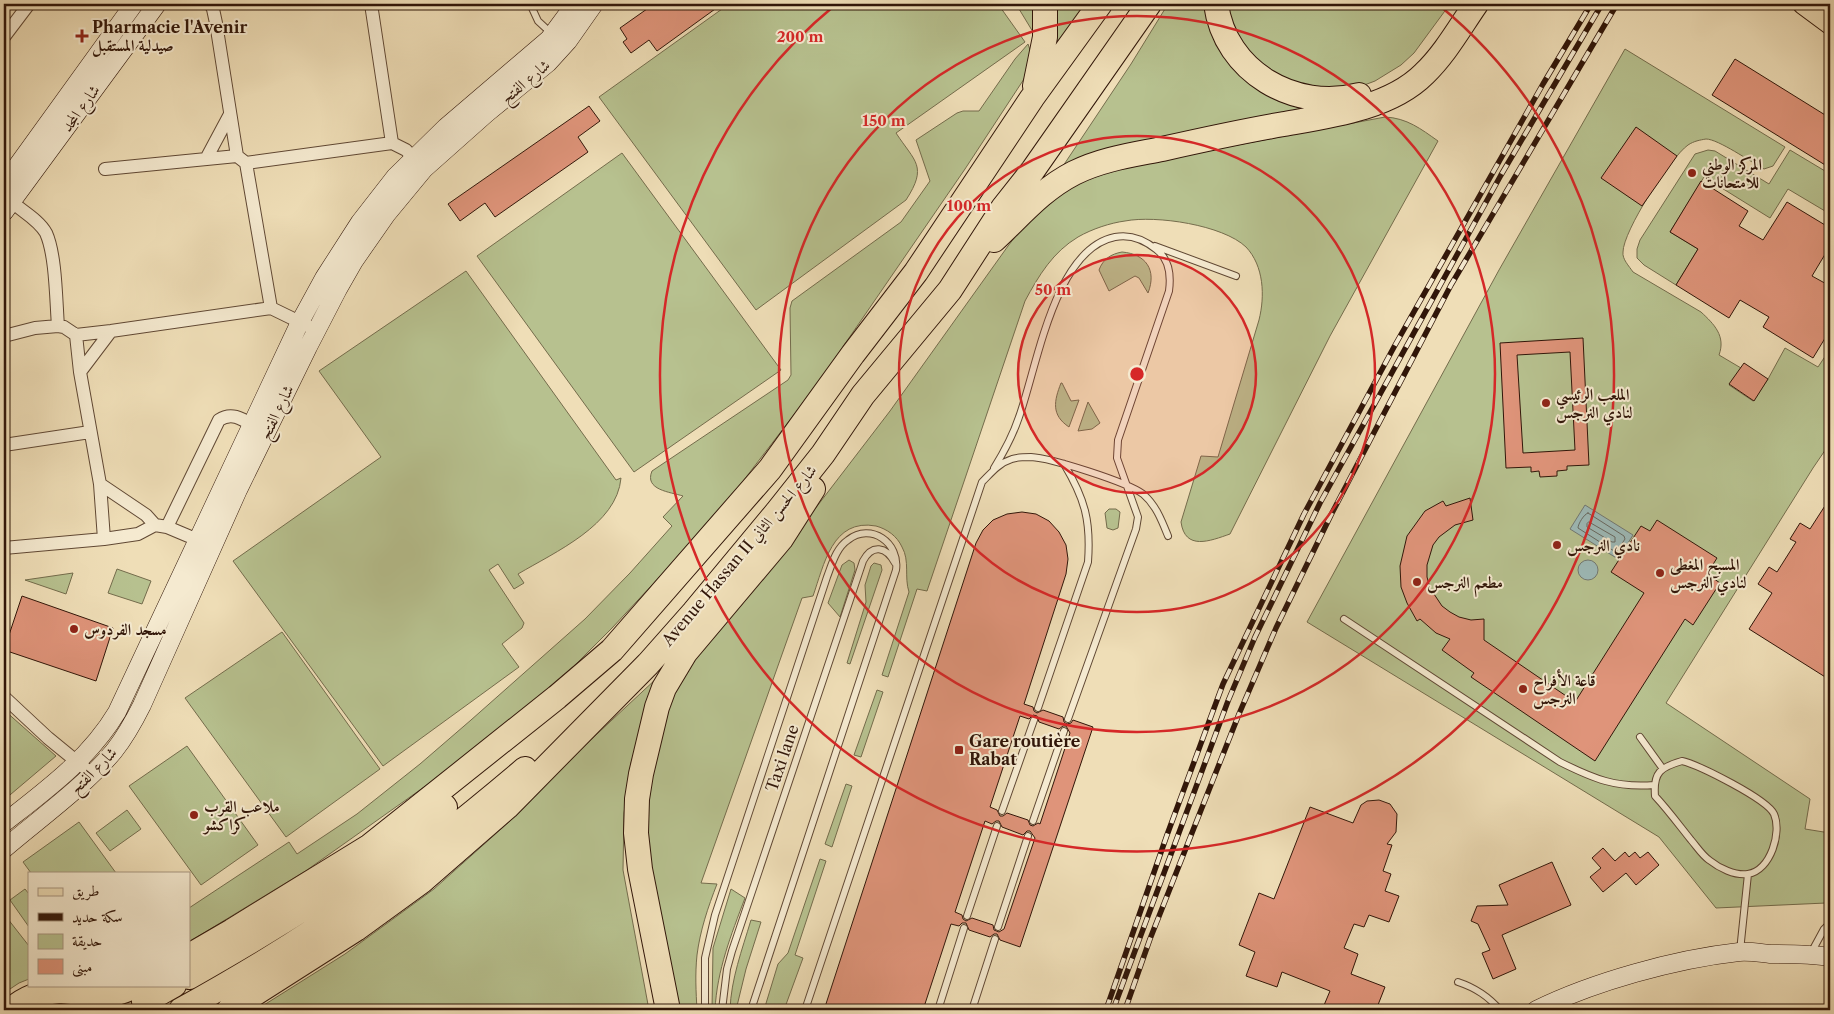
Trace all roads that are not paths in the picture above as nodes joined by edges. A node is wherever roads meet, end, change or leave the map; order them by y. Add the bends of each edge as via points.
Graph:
1 (29, 4) edge
2 (134, 4) edge
3 (210, 4) edge
4 (372, 4) edge
5 (535, 4) edge
6 (575, 4) edge
7 (594, 4) edge
8 (1045, 4) edge
9 (1100, 4) edge
10 (1149, 4) edge
11 (1216, 4) edge
12 (1460, 4) edge
13 (1476, 4) edge
14 (1803, 4) edge
15 (150, 6) edge
16 (1830, 24) edge
17 (552, 34) junction
18 (4, 37) edge
19 (508, 85) junction
20 (1032, 98) junction
21 (229, 116) junction
22 (392, 143) junction
23 (206, 159) junction
24 (242, 159) junction
25 (419, 164) junction
26 (105, 169) dead end
27 (4, 184) edge
28 (8, 207) edge
29 (1150, 244) junction
30 (971, 259) junction
31 (1236, 276) dead end
32 (271, 308) junction
33 (300, 322) junction
34 (58, 326) junction
35 (317, 330) junction
36 (111, 331) junction
37 (76, 335) junction
38 (4, 336) edge
39 (897, 354) junction
40 (80, 372) junction
41 (252, 425) junction
42 (90, 432) junction
43 (4, 446) edge
44 (1064, 464) junction
45 (994, 468) junction
46 (100, 484) junction
47 (1128, 486) junction
48 (161, 526) junction
49 (1168, 536) dead end
50 (104, 539) junction
51 (205, 543) junction
52 (4, 548) edge
53 (896, 567) junction
54 (1344, 619) dead end
55 (612, 650) junction
56 (648, 664) junction
57 (4, 697) edge
58 (1038, 708) dead end
59 (1068, 719) dead end
60 (1034, 720) dead end
61 (1064, 730) dead end
62 (1640, 737) dead end
63 (78, 763) junction
64 (1662, 769) junction
65 (92, 774) junction
66 (1654, 785) junction
67 (1002, 811) dead end
68 (1033, 822) dead end
69 (4, 823) edge
70 (997, 826) dead end
71 (1028, 836) dead end
72 (4, 848) edge
73 (1748, 874) junction
74 (967, 916) dead end
75 (1830, 923) edge
76 (998, 927) dead end
77 (964, 928) dead end
78 (995, 939) dead end
79 (1739, 952) junction
80 (1811, 954) junction
81 (190, 955) edge
82 (1830, 957) edge
83 (190, 976) edge
84 (1458, 982) dead end
85 (170, 986) edge
86 (141, 994) edge
87 (87, 997) junction
88 (1545, 1008) edge
89 (233, 1009) edge
90 (11, 1010) edge
91 (106, 1010) edge
92 (181, 1010) edge
93 (668, 1010) edge
94 (705, 1010) edge
95 (722, 1010) edge
96 (751, 1010) edge
97 (805, 1010) edge
98 (938, 1010) edge
99 (972, 1010) edge
100 (1500, 1010) edge

1 - 18 street
2 - 27 street, شارع المجد
3 - 21 street via 216,23
4 - 22 street
5 - 17 lane via 532,8 538,21
6 - 17 street, شارع الفتح
7 - 19 street, شارع الفتح via 572,36 537,72
8 - 20 highway via 1045,37
9 - 20 highway, Avenue Hassan II شارع الحسن الثاني
10 - 30 highway, Avenue Hassan II شارع الحسن الثاني via 1003,208
11 - 12 highway via 1220,24 1242,61 1270,84 1304,97 1324,100 1349,98 1388,85 1407,70
13 - 30 highway via 1424,74 1386,100 1332,116 1111,159 1077,172 1056,182 1033,200
14 - 16 main road
15 - 28 street, شارع المجد
17 - 19 street, شارع الفتح
19 - 25 street, شارع الفتح via 459,116
20 - 55 highway, Avenue Hassan II شارع الحسن الثاني via 916,272 770,469
21 - 23 street
21 - 24 street
22 - 24 street
22 - 25 street via 406,150
23 - 24 street
23 - 26 street
24 - 32 street
25 - 33 street, شارع الفتح via 395,177 360,222
25 - 35 street, شارع الفتح via 354,261
28 - 34 street via 38,224 46,233
29 - 31 lane
29 - 45 lane via 1122,236 1108,239 1083,256 1059,292 1020,416
29 - 47 lane via 1168,264 1171,277 1118,440 1117,458
30 - 39 highway, Avenue Hassan II شارع الحسن الثاني
32 - 33 street
32 - 36 street
33 - 35 street
33 - 41 street, شارع الفتح
34 - 37 street
34 - 38 street
35 - 51 street, شارع الفتح
36 - 37 street
36 - 40 street
37 - 40 street
39 - 56 highway, Avenue Hassan II شارع الحسن الثاني via 783,505
39 - 93 highway via 874,398 780,539 685,653 664,688 657,707 641,774 636,833
40 - 42 street
41 - 48 street via 232,416 220,420
41 - 51 street, شارع الفتح
42 - 43 street
42 - 46 street
44 - 45 lane via 1029,457 1012,459
44 - 47 lane
44 - 58 lane via 1079,489 1085,509 1088,562
45 - 97 lane via 982,482 974,504
46 - 48 street
46 - 50 street
47 - 49 lane via 1151,502
47 - 59 lane via 1138,518 1136,529
48 - 50 street via 138,534
48 - 51 street
50 - 52 street
51 - 63 street, شارع الفتح via 126,697 99,740
51 - 65 street, شارع الفتح via 142,705 125,736
53 - 94 lane via 894,550 888,541 868,533 848,539 835,557 715,915 705,958
53 - 95 lane, Taxi lane via 892,557 883,550 872,550 863,561 732,951
53 - 96 lane
54 - 66 lane via 1560,762 1622,786
55 - 81 highway, Avenue Hassan II شارع الحسن الثاني via 370,846
55 - 83 highway via 566,703 418,829 334,890
56 - 89 highway, Avenue Hassan II شارع الحسن الثاني via 506,807 422,881 356,929
56 - 92 highway via 493,796 372,890 302,938
57 - 63 street
60 - 67 lane
61 - 68 lane
62 - 64 lane
63 - 65 street
63 - 69 street, شارع الفتح
64 - 66 lane
64 - 73 lane via 1682,762 1691,763 1763,802 1773,812 1777,835 1770,856 1762,866
65 - 72 street, شارع الفتح
66 - 73 lane via 1656,796 1706,858 1721,868
70 - 74 lane
71 - 76 lane
73 - 79 lane
75 - 80 lane
77 - 98 lane
78 - 99 lane
79 - 80 street
79 - 88 street via 1665,966 1561,998
80 - 82 street
84 - 100 lane via 1484,994
85 - 86 highway
86 - 87 highway via 123,992
87 - 90 highway via 65,991 42,993
87 - 91 highway

